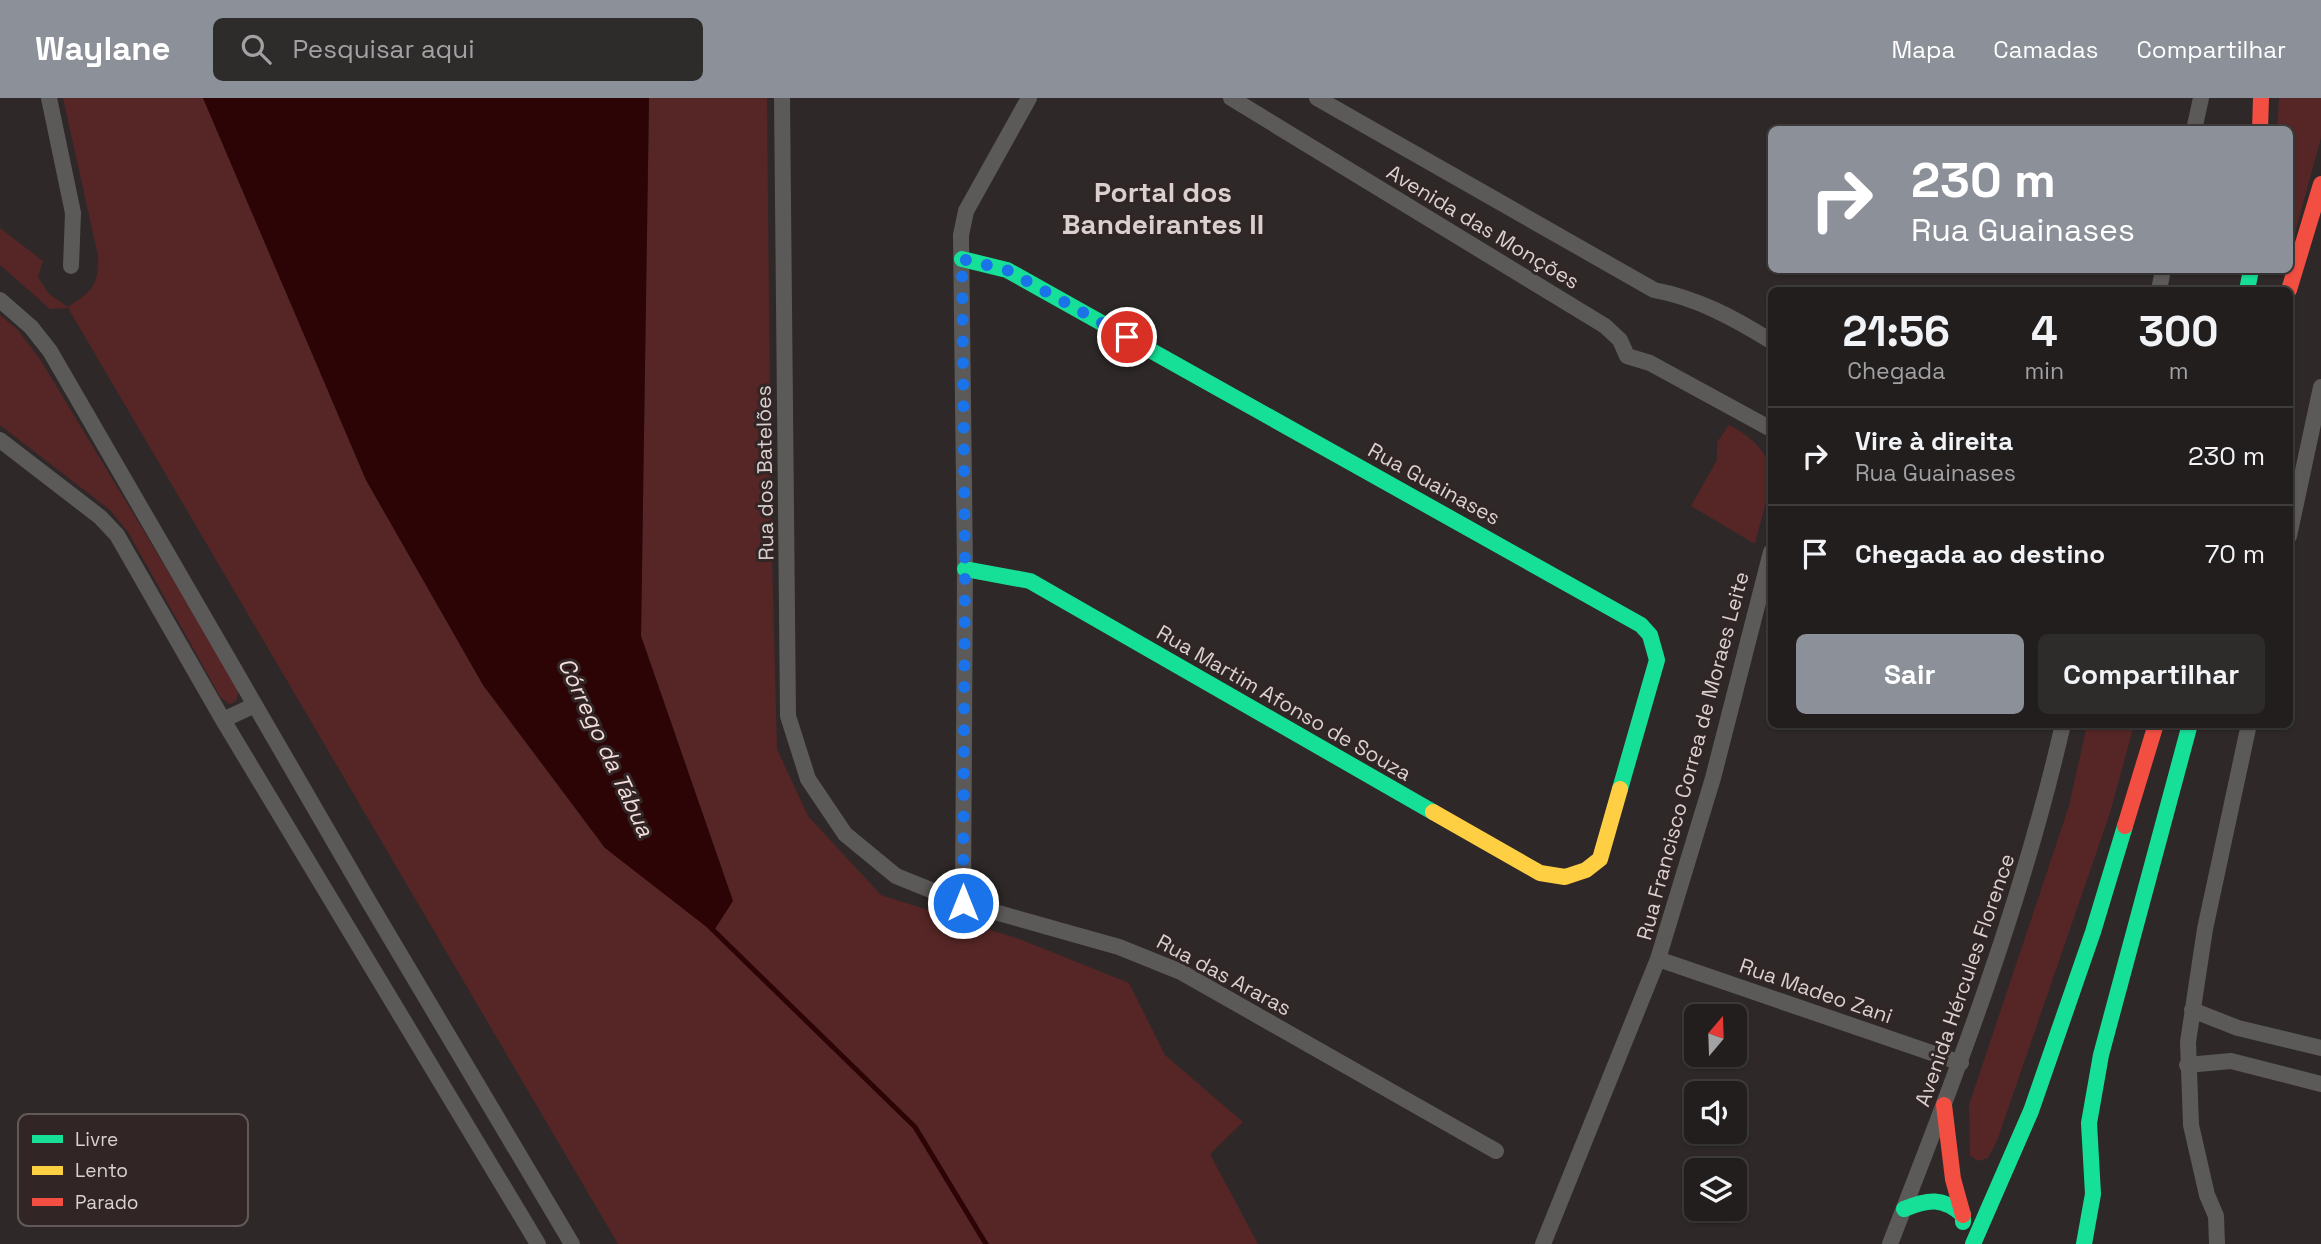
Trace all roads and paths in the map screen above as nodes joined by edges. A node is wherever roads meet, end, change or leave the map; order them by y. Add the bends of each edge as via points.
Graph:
1 (49, 98) edge
2 (782, 98) edge
3 (1028, 98) edge
4 (1231, 98) edge
5 (1317, 98) edge
6 (2201, 98) edge
7 (2261, 98) edge
8 (2195, 126) edge
9 (2260, 126) edge
10 (2321, 184) edge
11 (962, 259) junction
12 (71, 266) dead end
13 (2290, 287) edge
14 (0, 300) edge
15 (1768, 339) edge
16 (2321, 387) edge
17 (1768, 427) edge
18 (0, 440) edge
19 (2293, 517) edge
20 (1768, 564) edge
21 (965, 569) junction
22 (255, 705) junction
23 (223, 720) junction
24 (2062, 728) edge
25 (2155, 728) edge
26 (2189, 728) edge
27 (2248, 728) edge
28 (845, 834) joint
29 (1579, 875) joint
30 (963, 903) junction
31 (1658, 959) junction
32 (2192, 1010) junction
33 (2321, 1048) edge
34 (1961, 1063) junction
35 (2187, 1065) junction
36 (2321, 1084) edge
37 (1944, 1105) junction
38 (1496, 1151) dead end
39 (2093, 1194) junction
40 (1904, 1209) junction
41 (1963, 1215) junction
42 (538, 1244) edge
43 (572, 1244) edge
44 (1543, 1244) edge
45 (1890, 1244) edge
46 (1960, 1244) edge
47 (1973, 1244) edge
48 (2084, 1244) edge
49 (2104, 1244) edge
50 (2217, 1244) edge

1 - 12 street via 73,213
2 - 28 street, Rua dos Batelões via 788,716 808,779
3 - 11 street via 966,211
4 - 17 street, Avenida das Monções via 1605,326 1620,340 1627,356 1650,363
5 - 15 street, Avenida das Monções via 1654,290 1689,298
6 - 8 street
7 - 9 street
10 - 13 street
11 - 21 street
11 - 29 street, Rua Guainases via 1007,270 1642,625 1656,647 1654,673 1600,859
14 - 22 street via 50,351
16 - 19 street
18 - 23 street via 117,535
20 - 31 street, Rua Francisco Correa de Moraes Leite via 1713,778
21 - 29 street, Rua Martim Afonso de Souza via 1030,581 1540,873 1566,878
21 - 30 street
22 - 23 street
22 - 43 street
23 - 42 street
24 - 34 street, Avenida Hércules Florence via 2040,823
25 - 47 street via 2093,932 2031,1111
26 - 39 street via 2101,1055 2090,1123
27 - 32 street
28 - 30 street, Rua das Araras via 896,876
30 - 38 street, Rua das Araras via 1119,947 1181,972
31 - 34 street, Rua Madeo Zani
31 - 44 street, Rua Francisco Correa de Moraes Leite
32 - 33 street via 2238,1028
32 - 35 street
34 - 37 street, Avenida Hércules Florence
35 - 36 street via 2231,1061
35 - 50 street via 2191,1125 2216,1216
37 - 40 street, Avenida Hércules Florence
37 - 41 street via 1953,1179
39 - 48 street
39 - 49 street
40 - 41 street via 1926,1199 1951,1203
40 - 45 street, Avenida Hércules Florence
41 - 46 street

